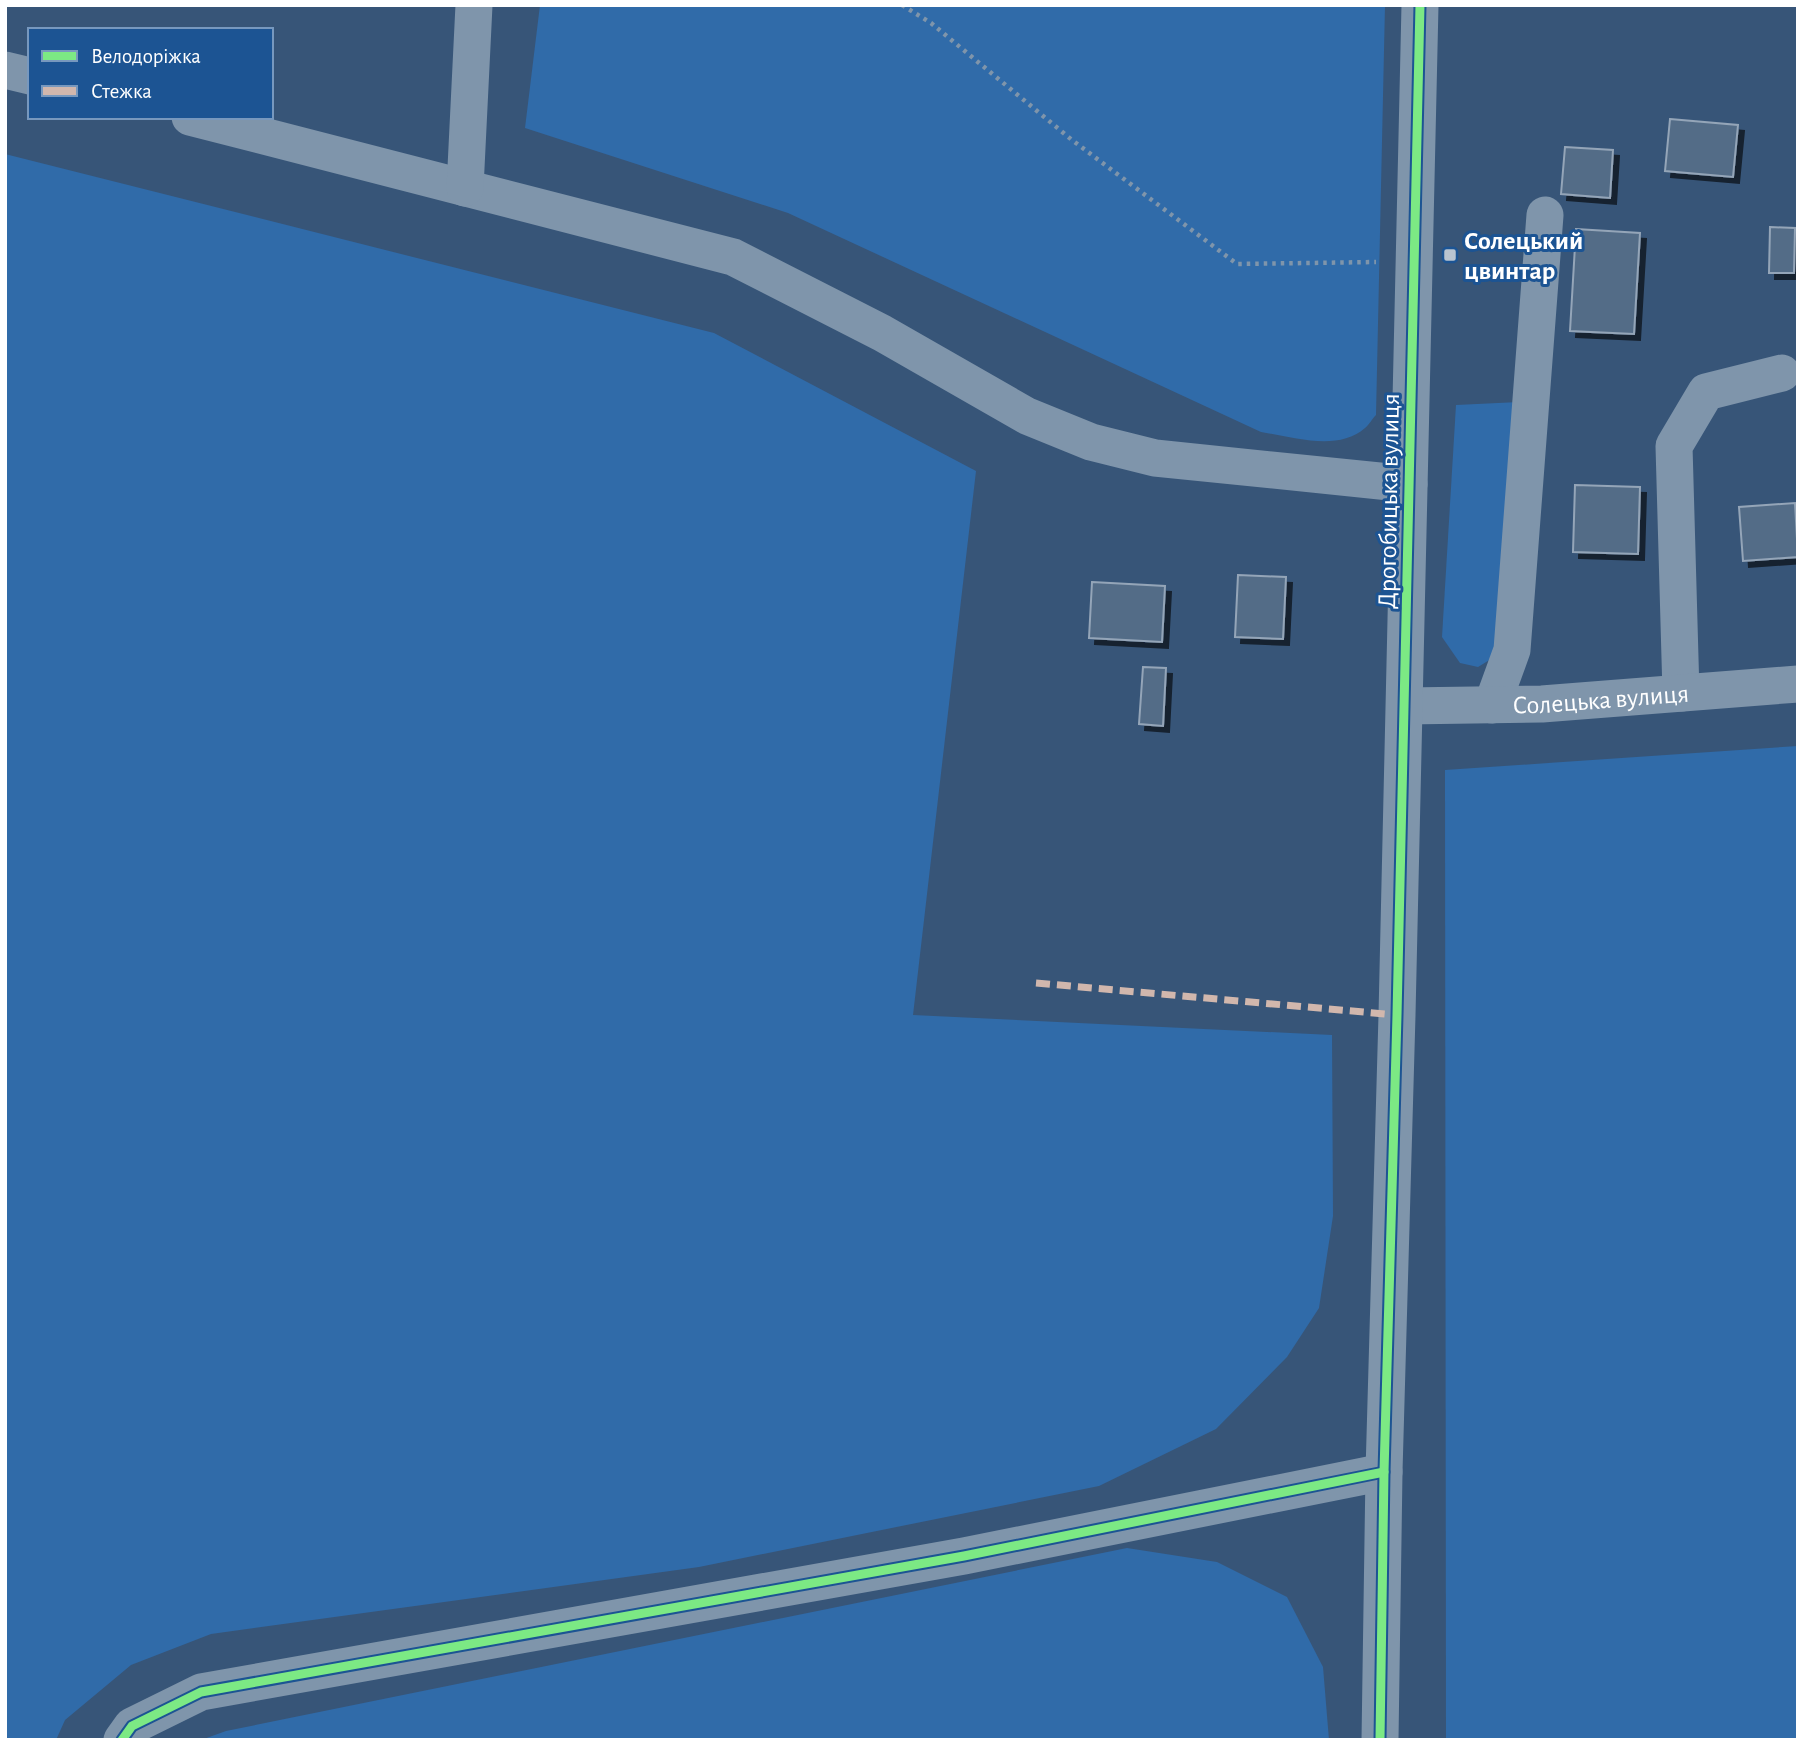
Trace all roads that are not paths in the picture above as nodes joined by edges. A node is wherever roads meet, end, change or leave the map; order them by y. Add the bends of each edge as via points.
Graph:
1 (474, 5) edge
2 (1420, 5) edge
3 (5, 70) edge
4 (28, 76) edge
5 (198, 119) edge
6 (465, 188) junction
7 (1545, 215) dead end
8 (1782, 373) dead end
9 (1409, 484) junction
10 (1798, 684) edge
11 (1681, 693) junction
12 (1492, 705) junction
13 (1405, 706) junction
14 (1384, 1472) junction
15 (122, 1740) edge
16 (1380, 1740) edge

1 - 6 street
2 - 9 street, Дрогобицька вулиця
3 - 4 street
5 - 6 street
6 - 9 street via 733,257 883,333 1027,416 1091,442 1154,458
7 - 12 street via 1512,650
8 - 11 street via 1706,392 1674,446
9 - 13 street, Дрогобицька вулиця
10 - 11 street, Солецька вулиця
11 - 12 street, Солецька вулиця
12 - 13 street, Солецька вулиця
13 - 14 street, Дрогобицька вулиця
14 - 15 street via 964,1556 201,1692 132,1726
14 - 16 street, Дрогобицька вулиця

